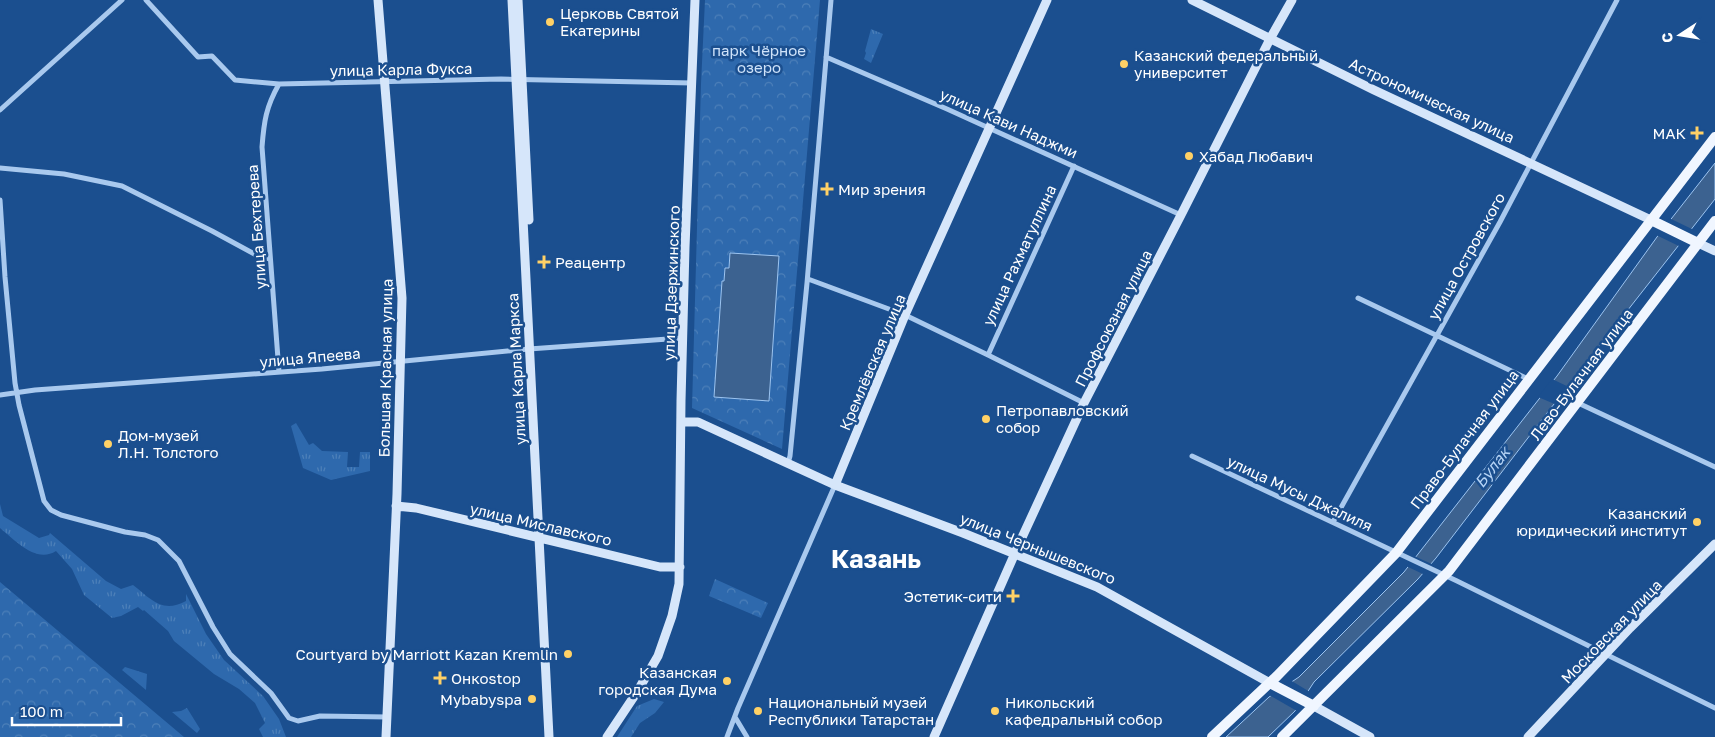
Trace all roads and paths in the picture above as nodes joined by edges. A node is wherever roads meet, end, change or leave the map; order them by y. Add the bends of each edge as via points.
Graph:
1 (122, 0) edge
2 (146, 0) edge
3 (378, 0) edge
4 (512, 0) edge
5 (518, 0) edge
6 (695, 0) edge
7 (831, 0) edge
8 (1047, 0) edge
9 (1192, 0) edge
10 (1292, 0) edge
11 (1617, 0) edge
12 (1270, 39) junction
13 (826, 57) junction
14 (519, 79) junction
15 (385, 82) junction
16 (692, 83) junction
17 (278, 84) junction
18 (0, 110) edge
19 (990, 128) junction
20 (1715, 137) edge
21 (1530, 162) junction
22 (1074, 166) junction
23 (0, 168) edge
24 (0, 200) edge
25 (1181, 215) junction
26 (1715, 221) edge
27 (1655, 222) junction
28 (1695, 242) junction
29 (1715, 251) edge
30 (270, 260) junction
31 (808, 278) junction
32 (1358, 298) dead end
33 (905, 315) junction
34 (1437, 336) junction
35 (682, 338) junction
36 (532, 349) junction
37 (988, 354) junction
38 (400, 361) junction
39 (279, 372) junction
40 (1528, 380) junction
41 (17, 392) junction
42 (0, 395) edge
43 (1084, 403) junction
44 (1578, 403) junction
45 (681, 422) junction
46 (1192, 456) dead end
47 (788, 463) junction
48 (1715, 467) edge
49 (835, 485) junction
50 (396, 506) junction
51 (1333, 522) junction
52 (542, 538) junction
53 (1715, 544) edge
54 (1015, 553) junction
55 (1400, 555) junction
56 (680, 567) junction
57 (1441, 575) junction
58 (1607, 655) junction
59 (1274, 685) junction
60 (1310, 704) junction
61 (1715, 708) edge
62 (734, 716) junction
63 (388, 717) junction
64 (386, 737) edge
65 (549, 737) edge
66 (554, 737) edge
67 (607, 737) edge
68 (727, 737) edge
69 (747, 737) edge
70 (934, 737) edge
71 (1212, 737) edge
72 (1282, 737) edge
73 (1370, 737) edge
74 (1528, 737) edge

1 - 18 street
2 - 17 street, улица Карла Фукса via 198,57 212,56 235,80
3 - 15 street, Большая Красная улица
4 - 14 street, улица Карла Маркса
5 - 14 street, улица Карла Маркса
6 - 16 street, улица Дзержинского
7 - 13 street
8 - 19 street, Кремлёвская улица
9 - 12 street, Астрономическая улица
10 - 12 street, Профсоюзная улица
11 - 21 street, улица Островского
12 - 21 street, Астрономическая улица
12 - 25 street, Профсоюзная улица
13 - 19 street, улица Кави Наджми
13 - 31 street
14 - 15 street, улица Карла Фукса
14 - 16 street, улица Карла Фукса
14 - 36 street, улица Карла Маркса
15 - 17 street, улица Карла Фукса
15 - 38 street, Большая Красная улица via 402,298
16 - 35 street, улица Дзержинского
17 - 30 street, улица Бехтерева via 264,121 262,147
19 - 22 street, улица Кави Наджми
19 - 33 street, Кремлёвская улица
20 - 27 main road, Право-Булачная улица
21 - 27 street, Астрономическая улица
21 - 34 street, улица Островского
22 - 25 street, улица Кави Наджми
22 - 37 street, улица Рахматуллина
23 - 30 street via 64,174 122,186
24 - 41 street
25 - 43 street, Профсоюзная улица
26 - 28 main road, Лево-Булачная улица
27 - 28 main road
27 - 40 main road, Право-Булачная улица
28 - 29 street
28 - 44 main road, Лево-Булачная улица
30 - 39 street, улица Бехтерева
31 - 33 street
31 - 47 street
32 - 34 street
33 - 37 street
33 - 49 street, Кремлёвская улица
34 - 40 street
34 - 51 street, улица Островского
35 - 36 street, улица Япеева
35 - 45 street, улица Дзержинского
36 - 38 street, улица Япеева
36 - 52 street, улица Карла Маркса
37 - 43 street
38 - 39 street, улица Япеева
38 - 50 street, Большая Красная улица
39 - 41 street, улица Япеева
40 - 55 main road, Право-Булачная улица
41 - 42 street, улица Япеева
41 - 63 street via 41,495 51,510 158,540 179,561 230,654 271,693 289,718 298,721 320,716
43 - 54 street, Профсоюзная улица
44 - 48 street
44 - 57 main road, Лево-Булачная улица
45 - 47 street, улица Чернышевского via 698,422
45 - 56 street, улица Дзержинского
46 - 51 street, улица Мусы Джалиля
47 - 49 street, улица Чернышевского
49 - 54 street, улица Чернышевского
49 - 62 street, Кремлёвская улица
50 - 52 street, улица Миславского
50 - 63 street, Большая Красная улица
51 - 55 street, улица Мусы Джалиля
52 - 56 street, улица Миславского via 660,567
52 - 65 street, улица Карла Маркса
52 - 66 street, улица Карла Маркса
53 - 58 street, Московская улица
54 - 59 street, улица Чернышевского via 1097,586
54 - 70 street, Профсоюзная улица
55 - 57 street, улица Мусы Джалиля
55 - 59 main road, Право-Булачная улица
56 - 67 street, улица Дзержинского via 672,616 658,656
57 - 58 street, улица Мусы Джалиля
57 - 60 main road, Лево-Булачная улица
58 - 61 street, улица Мусы Джалиля
58 - 74 street, Московская улица
59 - 60 main road, улица Чернышевского
59 - 71 main road, Право-Булачная улица
60 - 72 main road, Лево-Булачная улица
60 - 73 street, улица Чернышевского
62 - 68 street, Кремлёвская улица
62 - 69 street
63 - 64 street, Большая Красная улица

